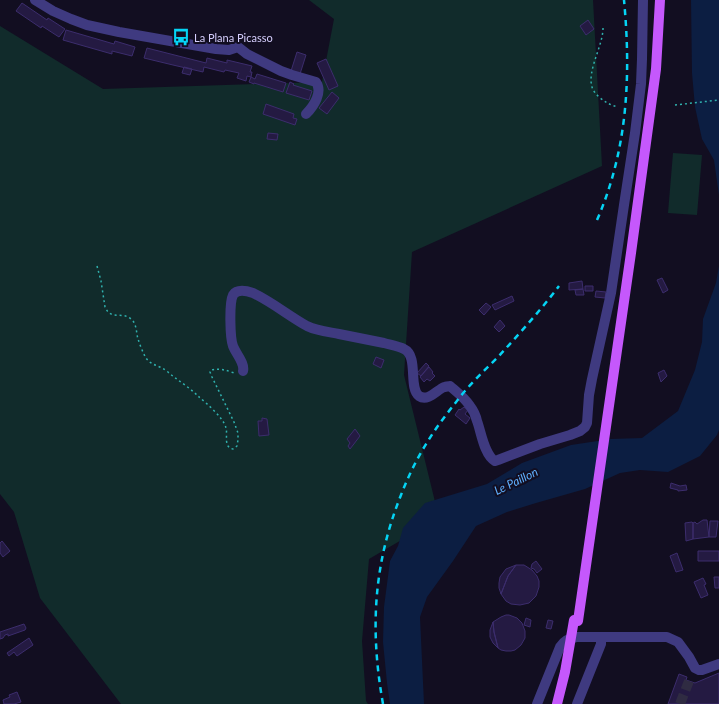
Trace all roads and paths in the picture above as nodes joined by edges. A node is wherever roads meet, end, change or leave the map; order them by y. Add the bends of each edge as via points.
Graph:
1 (35, 0) edge
2 (644, 0) edge
3 (654, 0) edge
4 (660, 0) edge
5 (603, 28) dead end
6 (719, 100) edge
7 (675, 105) dead end
8 (618, 107) dead end
9 (306, 114) dead end
10 (97, 266) dead end
11 (243, 371) joint
12 (605, 413) junction
13 (576, 620) junction
14 (601, 638) junction
15 (719, 664) edge
16 (537, 704) edge
17 (557, 704) edge
18 (562, 704) edge
19 (577, 704) edge

1 - 9 street via 71,19 119,32 216,49 229,50 238,47 281,71 316,82 318,94 315,103
2 - 11 street via 641,84 635,133 611,293 589,395 587,423 580,432 495,461 484,444 477,418 470,405 450,386 428,397 419,396 416,392 410,353 403,348 317,330 252,293 239,291 232,297 231,333 232,343 244,366
3 - 12 main road via 651,69
4 - 12 main road via 656,69 632,245
5 - 8 path via 591,85 604,101
6 - 7 path
10 - 11 path via 107,310 114,315 132,319 148,361 167,371 217,414 226,428 227,446 230,449 237,446 238,432 210,372 214,369 234,373
12 - 13 main road
13 - 17 main road, bridge
13 - 18 main road via 573,654
14 - 15 street via 667,637 678,642 695,668 702,670
14 - 16 street via 577,637 563,642
14 - 19 street via 601,644

